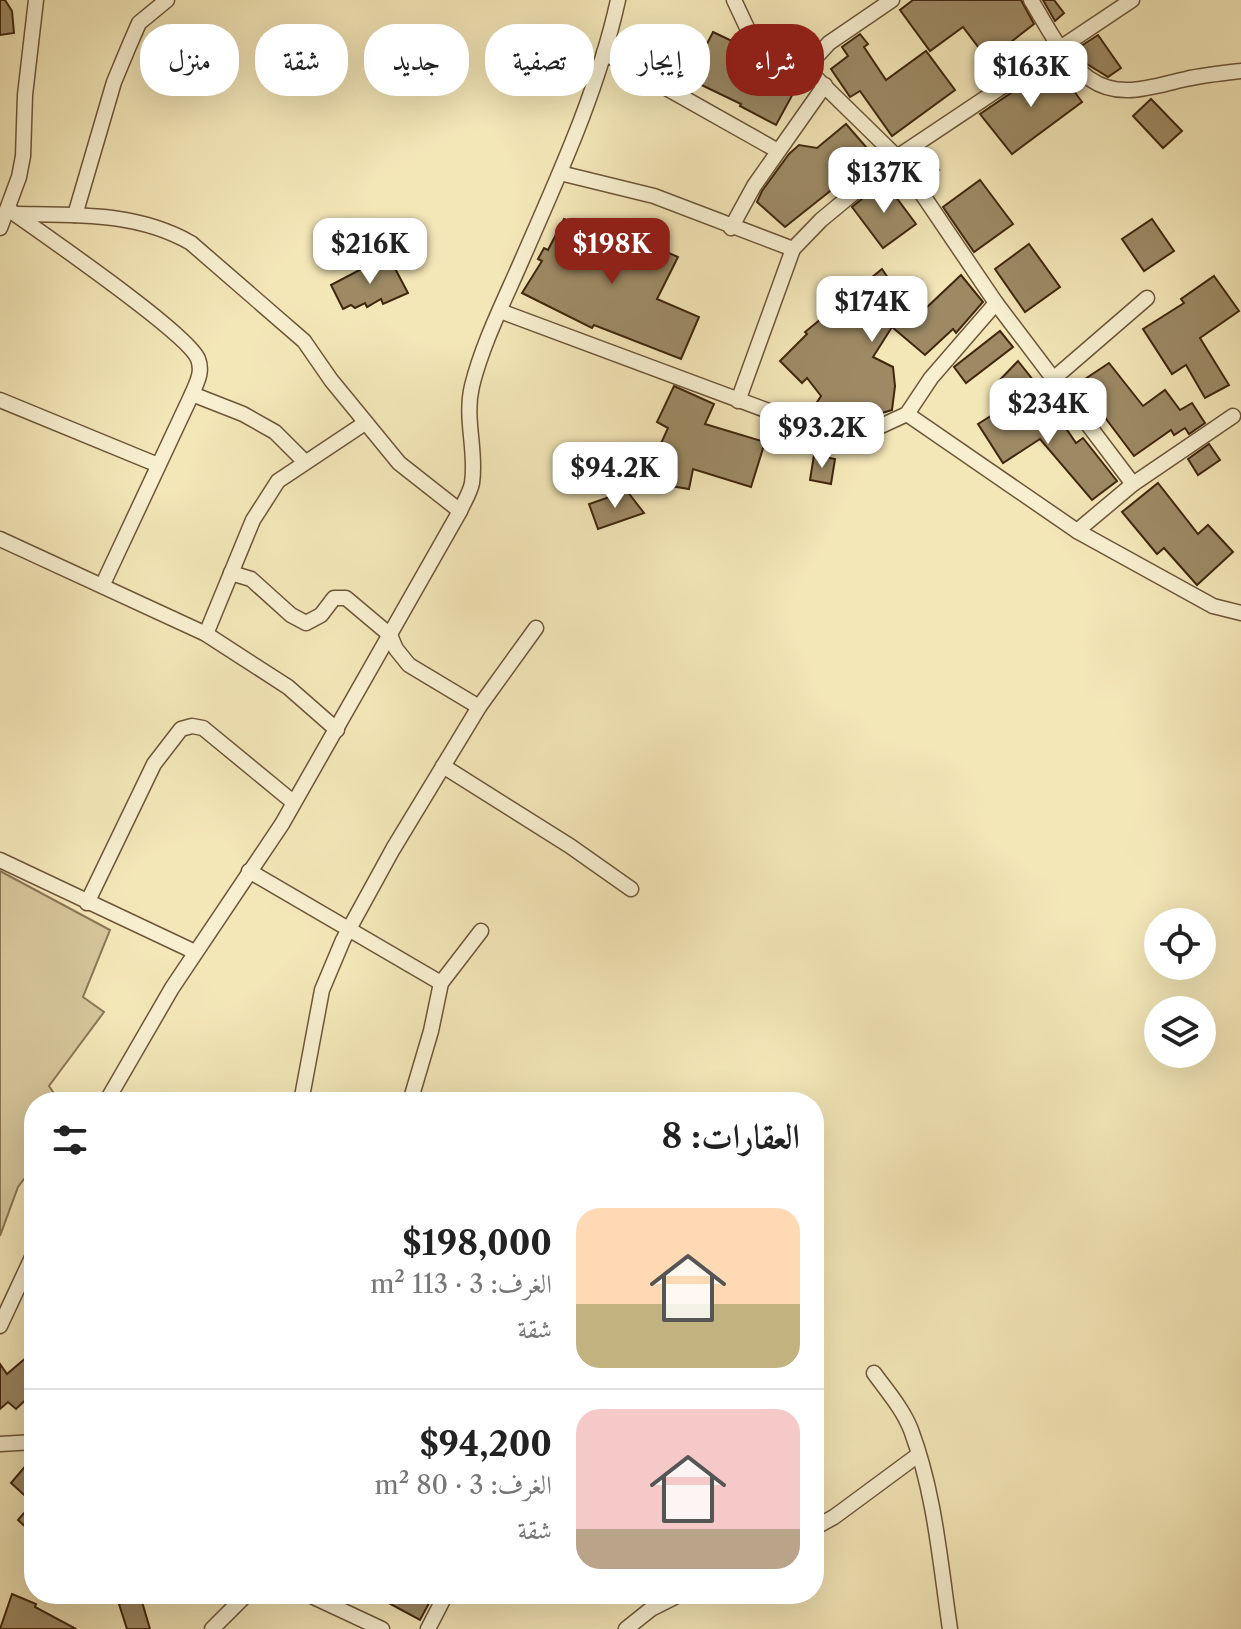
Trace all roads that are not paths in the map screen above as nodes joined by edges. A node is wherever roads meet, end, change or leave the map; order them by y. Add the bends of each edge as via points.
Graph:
1 (36, 0) edge
2 (167, 0) edge
3 (618, 0) edge
4 (734, 0) edge
5 (892, 0) edge
6 (1031, 0) edge
7 (1132, 0) edge
8 (745, 24) edge
9 (1060, 46) junction
10 (824, 48) edge
11 (604, 53) junction
12 (1241, 71) edge
13 (825, 85) joint
14 (778, 151) junction
15 (897, 157) junction
16 (560, 173) junction
17 (12, 212) junction
18 (75, 215) junction
19 (0, 228) edge
20 (731, 228) junction
21 (793, 249) junction
22 (1147, 298) dead end
23 (996, 303) junction
24 (500, 311) junction
25 (1052, 380) junction
26 (192, 394) junction
27 (0, 400) edge
28 (738, 401) junction
29 (907, 414) junction
30 (1233, 416) dead end
31 (365, 423) junction
32 (305, 462) junction
33 (158, 465) junction
34 (1133, 484) junction
35 (460, 511) junction
36 (1077, 531) junction
37 (0, 539) edge
38 (231, 573) junction
39 (103, 584) junction
40 (1241, 613) edge
41 (536, 628) dead end
42 (206, 634) junction
43 (390, 635) junction
44 (479, 707) junction
45 (337, 730) junction
46 (443, 766) junction
47 (293, 802) junction
48 (0, 860) edge
49 (249, 871) junction
50 (631, 889) dead end
51 (87, 903) junction
52 (350, 929) junction
53 (481, 931) dead end
54 (195, 952) junction
55 (441, 983) junction
56 (111, 1092) edge
57 (303, 1092) edge
58 (413, 1092) edge
59 (24, 1274) edge
60 (0, 1326) edge
61 (874, 1373) dead end
62 (24, 1443) edge
63 (0, 1444) edge
64 (918, 1455) junction
65 (824, 1522) edge
66 (237, 1604) edge
67 (328, 1604) edge
68 (441, 1604) edge
69 (661, 1604) edge
70 (212, 1629) edge
71 (382, 1629) edge
72 (428, 1629) edge
73 (626, 1629) edge
74 (950, 1629) edge

1 - 17 street via 23,156
2 - 18 street via 139,23 134,34 114,82
3 - 11 street
4 - 8 street
5 - 10 street
6 - 9 street
7 - 9 street
9 - 12 street via 1087,78 1116,90
9 - 15 street
11 - 14 street
11 - 16 street
13 - 14 street
13 - 15 street
14 - 20 street
15 - 21 street
15 - 23 street
16 - 20 street via 654,196
16 - 24 street
17 - 18 street
17 - 19 street
17 - 26 street via 193,350 201,373
18 - 31 street via 138,221 191,243 304,341
20 - 21 street
21 - 28 street
22 - 25 street
23 - 25 street
23 - 29 street
24 - 28 street
24 - 35 street via 472,385 473,468
25 - 34 street
26 - 32 street via 275,432
26 - 33 street
27 - 33 street
28 - 29 street via 833,435 853,434
29 - 36 street
30 - 34 street
31 - 32 street
31 - 35 street via 399,463
32 - 38 street via 278,481 263,501
33 - 39 street
34 - 36 street
35 - 43 street
36 - 40 street via 1213,606
37 - 39 street
38 - 42 street
38 - 43 street via 251,579 299,621 313,621 329,602 341,597
39 - 42 street
41 - 44 street
42 - 45 street via 288,687
43 - 44 street via 409,665
43 - 45 street
44 - 46 street
45 - 47 street
46 - 50 street
46 - 52 street
47 - 49 street
47 - 51 street via 203,728 181,729 154,764
48 - 51 street
49 - 52 street
49 - 54 street
51 - 54 street
52 - 55 street
52 - 57 street via 322,990
53 - 55 street
54 - 56 street
55 - 58 street
59 - 60 street
61 - 64 street via 902,1413
62 - 63 street
64 - 65 street
64 - 74 street via 942,1561
66 - 70 street
67 - 71 street
68 - 72 street
69 - 73 street

